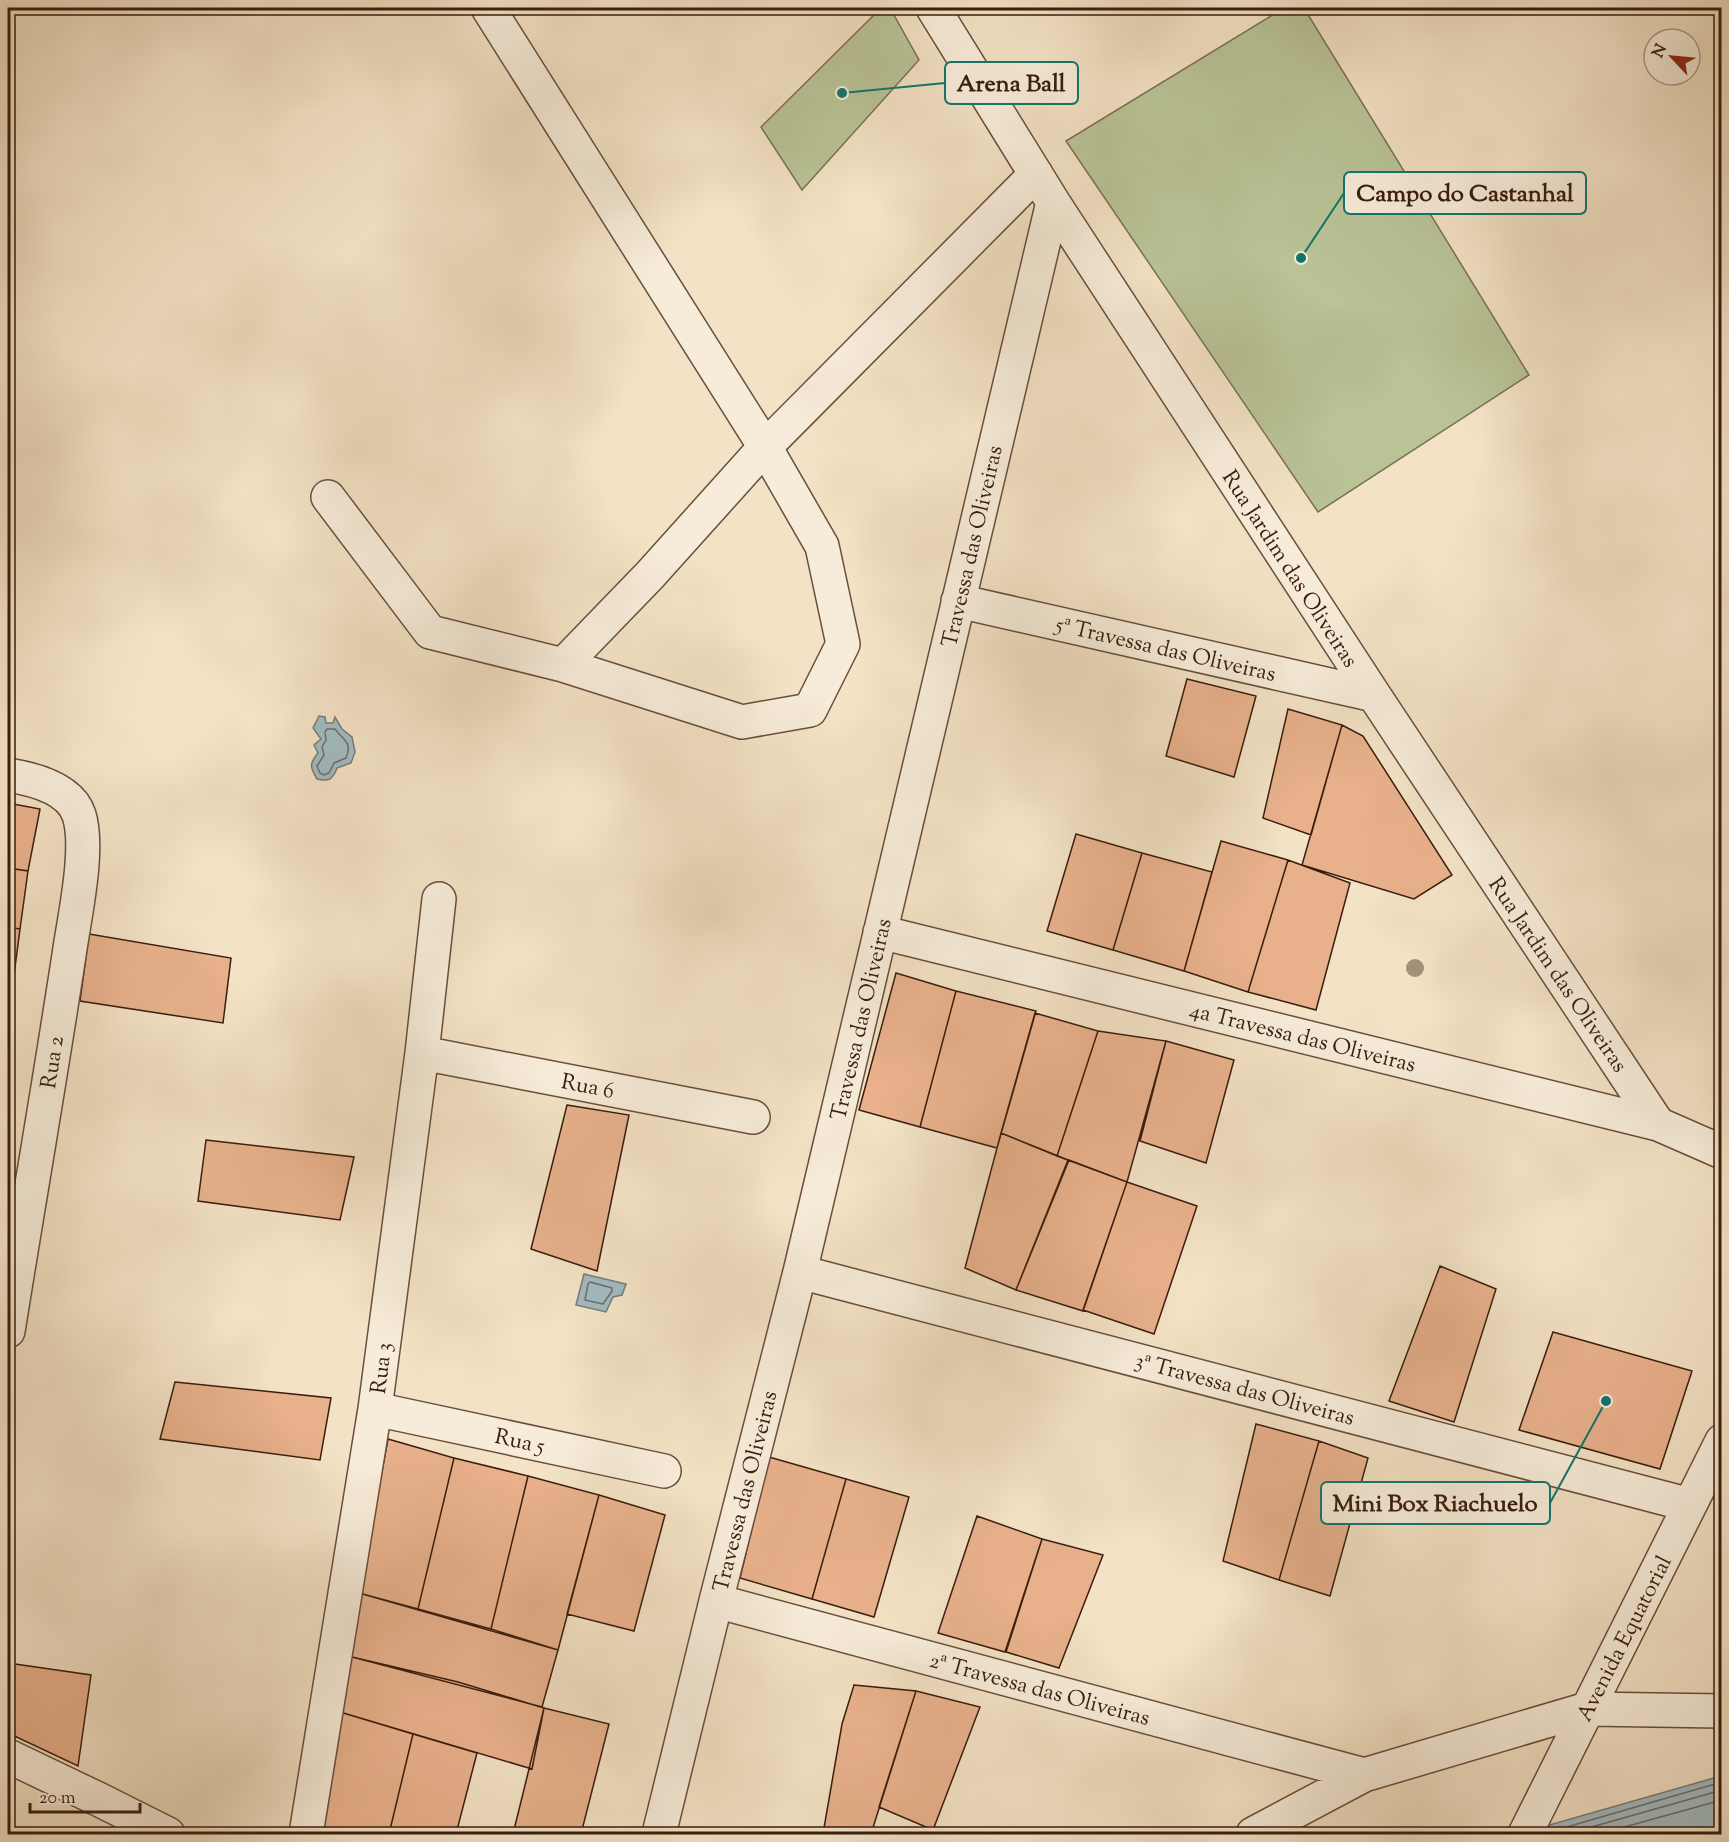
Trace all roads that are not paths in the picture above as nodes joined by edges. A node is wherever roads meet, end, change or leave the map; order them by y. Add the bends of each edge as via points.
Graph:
1 (488, 8) edge
2 (945, 16) edge
3 (1036, 174) junction
4 (1053, 202) junction
5 (765, 447) junction
6 (328, 497) dead end
7 (958, 601) junction
8 (563, 666) junction
9 (1374, 695) junction
10 (8, 775) edge
11 (439, 899) dead end
12 (880, 932) junction
13 (422, 1053) junction
14 (753, 1117) dead end
15 (1658, 1124) junction
16 (1722, 1152) edge
17 (800, 1272) junction
18 (8, 1331) edge
19 (375, 1409) junction
20 (1722, 1441) edge
21 (664, 1471) dead end
22 (1690, 1505) junction
23 (716, 1601) junction
24 (1587, 1709) junction
25 (1722, 1711) edge
26 (8, 1756) edge
27 (1364, 1775) junction
28 (168, 1834) edge
29 (306, 1834) edge
30 (659, 1834) edge
31 (1253, 1834) edge
32 (1525, 1834) edge

1 - 5 street
2 - 3 street, Rua Jardim das Oliveiras
3 - 4 street, Rua Jardim das Oliveiras
3 - 5 street
4 - 7 street, Travessa das Oliveiras
4 - 9 street, Rua Jardim das Oliveiras
5 - 8 street
5 - 8 street via 822,546 843,644 810,710 742,722
6 - 8 street via 430,632
7 - 9 street, 5ª Travessa das Oliveiras
7 - 12 street, Travessa das Oliveiras
9 - 15 street, Rua Jardim das Oliveiras
10 - 18 street, Rua 2 via 40,782 66,796 79,813 83,845
11 - 13 street, Rua 3
12 - 15 street, 4a Travessa das Oliveiras
12 - 17 street, Travessa das Oliveiras
13 - 14 street, Rua 6
13 - 19 street, Rua 3
15 - 16 street, 4a Travessa das Oliveiras
17 - 22 street, 3ª Travessa das Oliveiras
17 - 23 street, Travessa das Oliveiras
19 - 21 street, Rua 5
19 - 29 street, Rua 3
20 - 22 street, Avenida Equatorial
22 - 24 street, Avenida Equatorial
23 - 27 street, 2ª Travessa das Oliveiras
23 - 30 street, Travessa das Oliveiras
24 - 25 street
24 - 27 street
24 - 32 street, Avenida Equatorial
26 - 28 street
27 - 31 street

